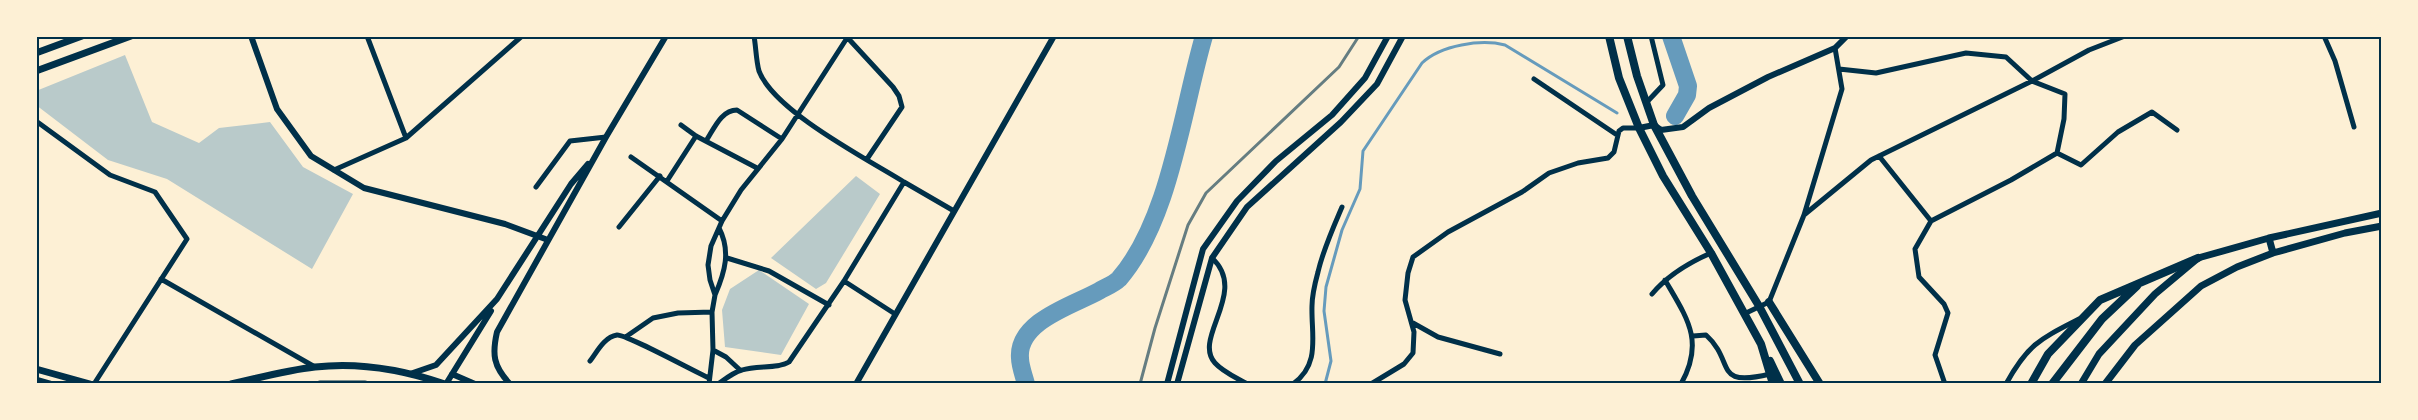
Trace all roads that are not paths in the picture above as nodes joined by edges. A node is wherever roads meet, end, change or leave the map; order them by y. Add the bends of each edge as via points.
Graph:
1 (82, 36) edge
2 (131, 36) edge
3 (251, 36) edge
4 (367, 36) edge
5 (522, 36) edge
6 (666, 36) edge
7 (754, 36) edge
8 (1054, 36) edge
9 (1388, 36) edge
10 (1404, 36) edge
11 (1609, 36) edge
12 (1627, 36) edge
13 (1651, 36) edge
14 (1847, 36) edge
15 (2125, 36) edge
16 (2324, 36) edge
17 (846, 37) edge
18 (1835, 48) junction
19 (36, 53) edge
20 (1839, 69) junction
21 (36, 70) edge
22 (1534, 79) dead end
23 (2032, 81) junction
24 (1646, 104) junction
25 (798, 115) junction
26 (36, 122) edge
27 (681, 125) dead end
28 (1654, 125) junction
29 (2354, 127) dead end
30 (1639, 128) junction
31 (2177, 130) dead end
32 (1617, 134) junction
33 (696, 136) junction
34 (606, 137) junction
35 (406, 138) junction
36 (782, 139) junction
37 (706, 142) junction
38 (2057, 153) junction
39 (1879, 156) junction
40 (631, 157) dead end
41 (593, 160) junction
42 (867, 160) junction
43 (757, 168) junction
44 (334, 170) junction
45 (660, 176) junction
46 (668, 181) junction
47 (904, 182) junction
48 (536, 187) dead end
49 (1342, 207) dead end
50 (954, 211) junction
51 (2382, 213) edge
52 (1804, 215) junction
53 (722, 220) junction
54 (1931, 221) junction
55 (619, 226) dead end
56 (2382, 226) edge
57 (719, 228) junction
58 (537, 237) junction
59 (2269, 238) junction
60 (548, 240) junction
61 (1711, 253) junction
62 (2273, 253) junction
63 (726, 258) junction
64 (1212, 258) junction
65 (2198, 258) junction
66 (162, 279) junction
67 (1665, 280) junction
68 (844, 282) junction
69 (2143, 282) junction
70 (1652, 294) dead end
71 (715, 295) junction
72 (498, 299) junction
73 (1768, 302) junction
74 (829, 305) junction
75 (1759, 306) junction
76 (712, 312) junction
77 (895, 314) junction
78 (1744, 314) junction
79 (2081, 318) junction
80 (1413, 323) junction
81 (627, 336) junction
82 (1693, 336) junction
83 (1761, 344) junction
84 (713, 350) junction
85 (1500, 354) dead end
86 (590, 362) dead end
87 (315, 367) junction
88 (36, 369) edge
89 (740, 370) junction
90 (410, 374) junction
91 (452, 374) junction
92 (1770, 374) junction
93 (36, 380) edge
94 (709, 381) edge
95 (50, 384) edge
96 (90, 384) edge
97 (94, 384) edge
98 (231, 384) edge
99 (320, 384) edge
100 (365, 384) edge
101 (446, 384) edge
102 (475, 384) edge
103 (510, 384) edge
104 (718, 384) edge
105 (856, 384) edge
106 (1167, 384) edge
107 (1177, 384) edge
108 (1248, 384) edge
109 (1293, 384) edge
110 (1371, 384) edge
111 (1681, 384) edge
112 (1773, 384) edge
113 (1781, 384) edge
114 (1800, 384) edge
115 (1820, 384) edge
116 (1945, 384) edge
117 (2006, 384) edge
118 (2031, 384) edge
119 (2052, 384) edge
120 (2081, 384) edge
121 (2105, 384) edge

1 - 19 main road
2 - 21 main road
3 - 44 street via 277,109 311,156
4 - 35 street
5 - 35 street
6 - 34 street
7 - 25 street via 759,70 771,90
8 - 50 street
9 - 106 street via 1358,86 1332,115 1276,161 1237,200 1203,249
10 - 64 street via 1377,84 1247,206
11 - 30 main road via 1619,78
12 - 24 main road
13 - 24 street via 1663,85
14 - 18 street
15 - 23 street via 2089,50
16 - 29 street via 2335,61
17 - 25 street
17 - 42 street via 896,91 902,107
18 - 20 street
18 - 28 street via 1768,77 1709,108 1684,127 1661,130
20 - 23 street via 1876,73 1966,53 2006,57
20 - 52 street via 1842,89
22 - 32 street
23 - 38 street via 2065,94
23 - 39 street
24 - 28 main road
25 - 36 street
25 - 42 street
26 - 66 street via 110,175 155,192 186,239
27 - 33 street
28 - 30 street
28 - 75 main road via 1692,196
30 - 32 street via 1623,128
30 - 61 main road via 1663,176
31 - 38 street via 2152,112 2118,132 2081,165
32 - 80 street via 1614,152 1608,158 1578,163 1549,174 1413,256 1405,300
33 - 37 street
33 - 46 street
34 - 41 street
34 - 48 street via 570,141
35 - 44 street
36 - 37 street via 737,110 731,110 724,113
36 - 43 street
37 - 43 street
38 - 54 street
39 - 52 street
39 - 54 street
40 - 45 street
41 - 58 street via 576,178
41 - 60 street
42 - 47 street
43 - 53 street
44 - 58 street via 364,188 505,224
45 - 46 street
45 - 55 street
46 - 53 street
47 - 50 street
47 - 68 street
49 - 109 street via 1318,272 1312,306 1313,355 1303,374
50 - 77 street
51 - 59 main road
52 - 73 street
53 - 57 street
54 - 116 street via 1915,249 1919,276 1948,313 1935,355
56 - 62 main road
57 - 63 street via 727,248
57 - 71 street via 711,246 708,265
58 - 60 street
58 - 72 street
59 - 62 main road
59 - 65 main road
60 - 103 street via 497,332 492,351 500,374
61 - 67 street
61 - 78 main road
62 - 121 main road via 2200,286 2136,345
63 - 71 street
63 - 74 street via 769,271
64 - 107 street
64 - 108 street via 1224,273 1226,286 1210,343 1210,356 1219,366
65 - 69 main road
65 - 120 main road via 2155,294 2099,354
66 - 87 street
66 - 97 street
67 - 70 street
67 - 82 street
68 - 74 street
68 - 77 street
69 - 79 main road via 2100,300
69 - 119 main road via 2102,319
71 - 76 street
72 - 90 street via 436,365
72 - 91 street
73 - 75 street
73 - 115 main road
74 - 89 street via 789,362
75 - 78 street
75 - 114 main road
76 - 81 street via 653,318
76 - 84 street
77 - 105 street
78 - 83 main road
79 - 117 street via 2033,345
79 - 118 main road via 2048,354
80 - 85 street via 1438,337
80 - 110 street via 1414,348 1409,359
81 - 86 street via 611,337
81 - 94 street
82 - 92 street via 1706,335 1712,340 1726,368 1736,378
82 - 111 street via 1691,362
83 - 92 main road
83 - 113 main road
84 - 89 street
84 - 94 street
87 - 90 main road via 360,366
87 - 98 main road
88 - 96 main road
89 - 104 street
90 - 101 main road
91 - 101 street
91 - 102 street
92 - 112 main road
93 - 95 main road
99 - 100 main road

